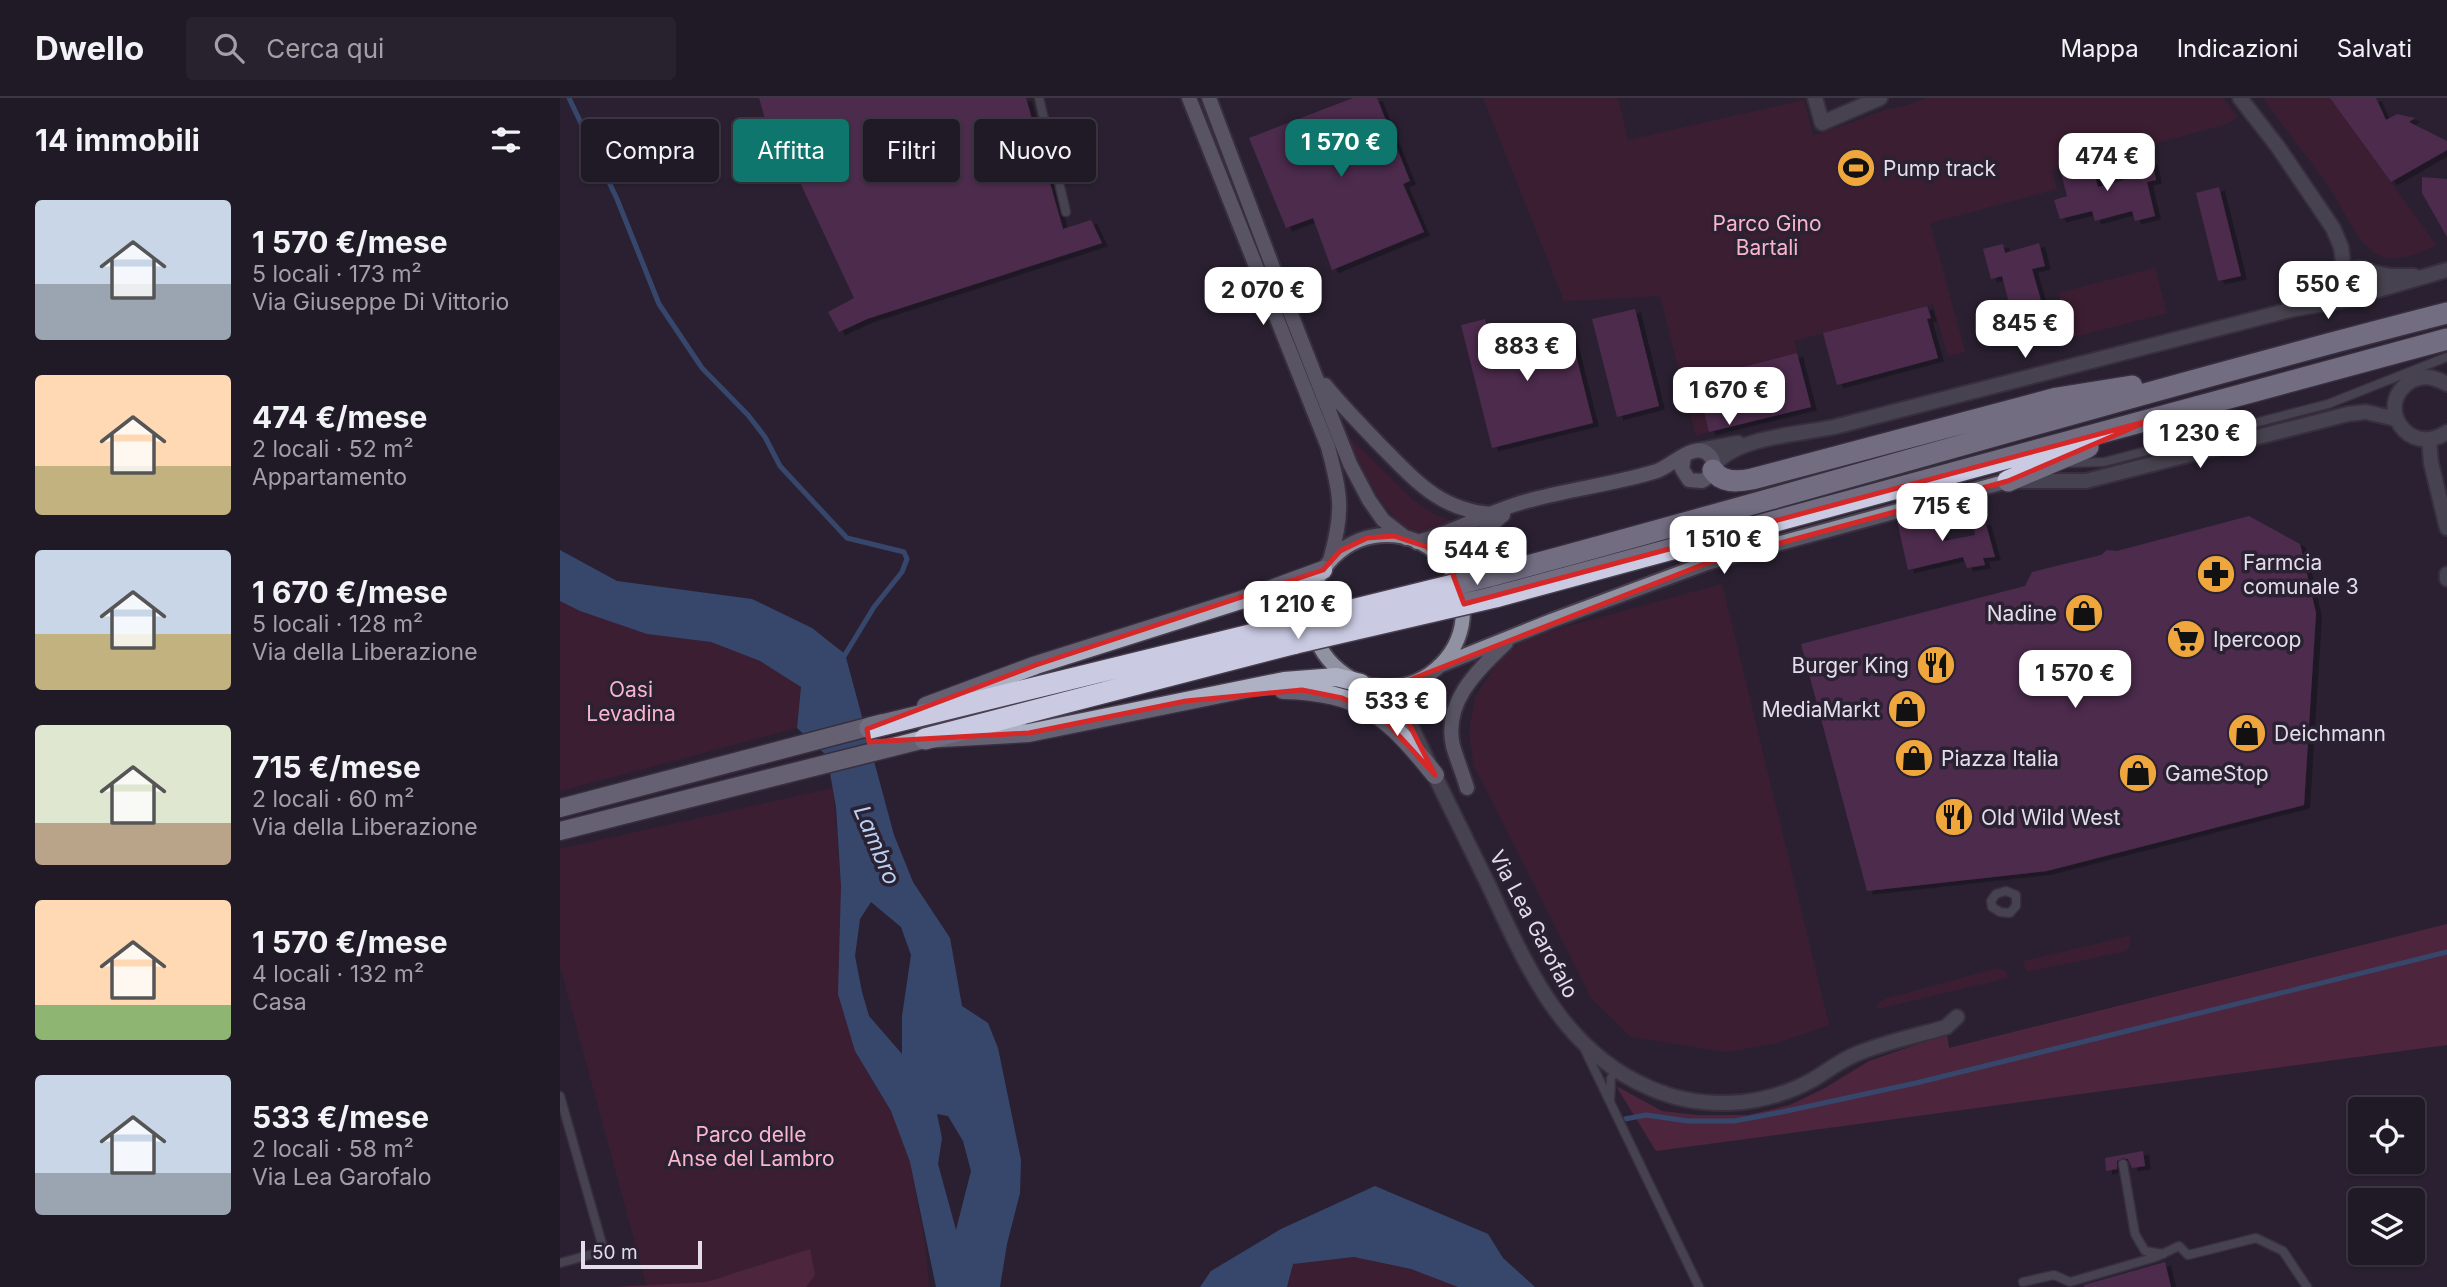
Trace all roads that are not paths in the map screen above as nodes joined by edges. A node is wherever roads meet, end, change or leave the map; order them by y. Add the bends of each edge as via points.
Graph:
1 (1038, 98) edge
2 (1189, 98) edge
3 (1209, 98) edge
4 (1815, 98) edge
5 (1878, 98) edge
6 (2240, 98) edge
7 (1066, 212) dead end
8 (2333, 228) junction
9 (2365, 270) junction
10 (2447, 270) edge
11 (2430, 275) junction
12 (2344, 279) junction
13 (2364, 295) junction
14 (2294, 309) junction
15 (2447, 313) edge
16 (2447, 340) edge
17 (2447, 357) edge
18 (2217, 373) junction
19 (1316, 374) junction
20 (2447, 384) edge
21 (2396, 419) junction
22 (2148, 421) junction
23 (2447, 432) edge
24 (1764, 439) junction
25 (2429, 440) junction
26 (1700, 450) junction
27 (1684, 457) junction
28 (2052, 464) junction
29 (1713, 469) junction
30 (1633, 477) junction
31 (1689, 480) junction
32 (2008, 481) junction
33 (1514, 506) junction
34 (1494, 514) junction
35 (2447, 528) edge
36 (1411, 540) junction
37 (1326, 565) junction
38 (1457, 582) junction
39 (1294, 634) junction
40 (1515, 635) junction
41 (1439, 666) junction
42 (1369, 684) junction
43 (1186, 701) junction
44 (870, 728) junction
45 (925, 739) junction
46 (1435, 775) junction
47 (1467, 788) dead end
48 (560, 808) edge
49 (560, 831) edge
50 (1957, 1017) dead end
51 (1582, 1043) junction
52 (1616, 1070) junction
53 (560, 1096) edge
54 (1610, 1103) junction
55 (2123, 1164) dead end
56 (2163, 1254) junction
57 (560, 1263) edge
58 (2023, 1282) dead end
59 (1699, 1287) edge
60 (2307, 1287) edge

1 - 7 lane
2 - 37 main road via 1328,447 1341,517
3 - 19 main road
4 - 5 street via 1822,123
6 - 8 street
8 - 9 street
8 - 12 street via 2341,247
9 - 11 street via 2389,276
9 - 12 street via 2354,268
9 - 13 street via 2373,278
10 - 11 street
11 - 13 street
12 - 13 street via 2348,294
12 - 14 street via 2322,298
13 - 14 street
14 - 24 street via 1834,427
15 - 18 highway
16 - 22 highway
17 - 28 lane via 2318,407 2104,462
18 - 29 highway via 2057,398 1752,479 1724,479
18 - 39 highway, bridge
19 - 34 main road via 1423,488 1458,507
19 - 36 main road via 1350,464 1369,500 1391,529
20 - 21 street via 2427,377 2406,384 2395,400
21 - 25 street via 2409,435
21 - 32 street via 2366,412 2348,414 2086,481
22 - 28 highway
22 - 39 highway, bridge via 1495,597
23 - 25 street
24 - 26 street
24 - 29 street via 1727,455
25 - 35 street
26 - 27 main road
26 - 29 main road via 1709,455
27 - 30 main road
27 - 31 main road via 1682,469
28 - 32 highway
29 - 31 main road via 1702,481
30 - 31 main road via 1664,475
30 - 33 main road
32 - 40 main road via 1707,562
33 - 34 main road
33 - 38 main road via 1465,551
34 - 36 main road via 1447,534
36 - 37 main road via 1381,535 1367,538 1353,543
36 - 38 main road via 1436,554
37 - 42 main road via 1311,599 1312,628 1330,662 1344,674
37 - 44 main road via 1244,599 1036,665
38 - 41 main road via 1463,608 1461,625
39 - 44 highway
39 - 45 highway
40 - 41 main road
40 - 47 main road via 1474,674 1454,712 1453,745
41 - 42 main road via 1414,682 1388,687
42 - 43 main road via 1336,677 1304,678
42 - 46 street, Via Lea Garofalo via 1401,708
43 - 45 main road via 1029,733
43 - 46 main road via 1285,690 1342,698 1381,716 1398,730
44 - 48 main road
45 - 49 main road
46 - 51 street, Via Lea Garofalo via 1523,957 1552,1006
50 - 52 street, Via Lea Garofalo via 1946,1027 1852,1056 1787,1091 1743,1102 1672,1098
51 - 52 street, Via Lea Garofalo
51 - 54 lane
52 - 54 lane
53 - 57 lane via 604,1251
54 - 59 lane
55 - 56 lane via 2135,1234 2145,1251
56 - 58 lane via 2070,1282 2054,1275
56 - 60 lane via 2179,1246 2188,1255 2256,1238 2283,1251

